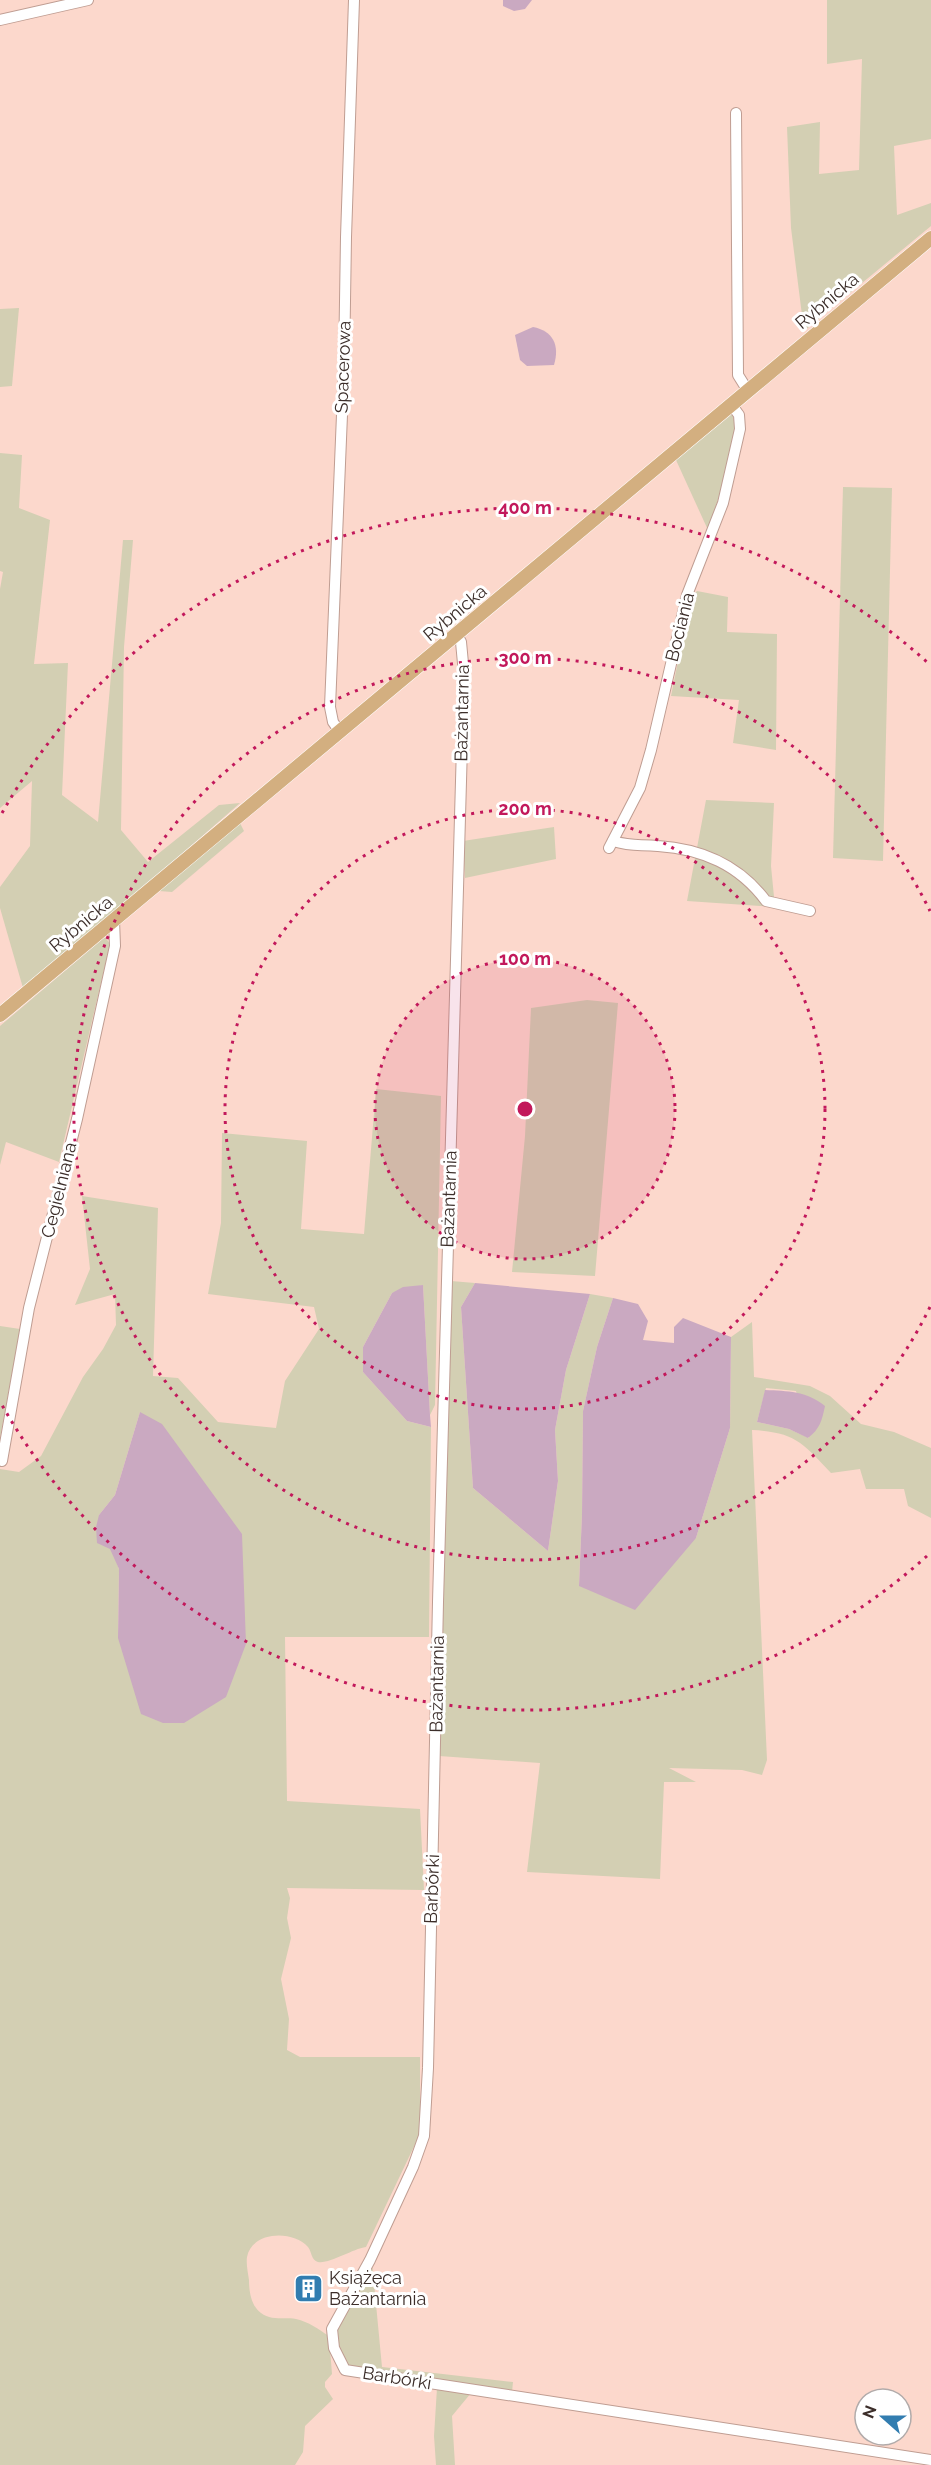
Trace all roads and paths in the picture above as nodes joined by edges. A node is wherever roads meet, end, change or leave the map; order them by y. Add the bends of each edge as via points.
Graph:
1 (88, 0) edge
2 (354, 0) edge
3 (0, 20) edge
4 (736, 113) dead end
5 (931, 238) edge
6 (748, 390) junction
7 (732, 404) junction
8 (458, 635) junction
9 (340, 732) junction
10 (810, 911) dead end
11 (114, 920) junction
12 (0, 1015) edge
13 (2, 1461) dead end
14 (436, 1763) joint
15 (931, 2460) edge

1 - 3 street
2 - 9 street, Spacerowa via 330,707
4 - 6 street via 738,375
5 - 6 main road, Rybnicka
6 - 7 main road, Rybnicka
7 - 8 main road, Rybnicka
7 - 10 street, Bociania via 739,415 740,429 723,503 687,595 640,788 611,845 688,850 733,867 766,901
8 - 9 main road, Rybnicka
8 - 14 street, Bażantarnia via 464,674
9 - 11 main road, Rybnicka
11 - 12 main road, Rybnicka
11 - 13 street, Cegielniana via 115,946 77,1119 29,1308
14 - 15 street, Barbórki via 424,2136 370,2260 332,2329 334,2348 345,2370

